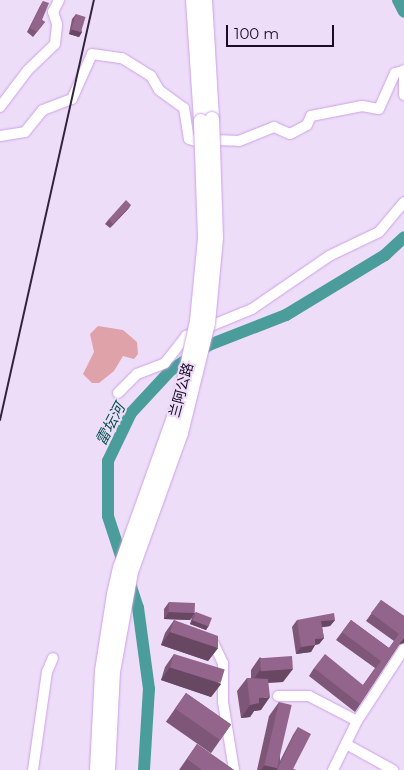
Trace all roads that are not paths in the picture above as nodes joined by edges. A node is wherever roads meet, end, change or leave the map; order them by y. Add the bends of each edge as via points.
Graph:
1 (58, 0) edge
2 (193, 0) edge
3 (205, 0) edge
4 (404, 71) edge
5 (404, 95) edge
6 (0, 107) edge
7 (206, 120) junction
8 (0, 136) edge
9 (404, 202) edge
10 (118, 393) dead end
11 (200, 637) edge
12 (404, 649) edge
13 (53, 658) dead end
14 (278, 696) dead end
15 (357, 721) junction
16 (346, 744) junction
17 (33, 770) edge
18 (97, 770) edge
19 (108, 770) edge
20 (234, 770) edge
21 (333, 770) edge
22 (393, 770) edge

1 - 6 street via 53,12 57,24 55,44 28,70
2 - 7 highway, 兰阿公路
3 - 7 highway, 兰阿公路
4 - 5 street
4 - 8 street via 394,74 379,109 362,106 311,116 307,125 290,134 274,127 239,141 214,140 205,144 188,139 184,108 159,90 151,76 122,58 92,54 72,99 43,110 25,132
7 - 18 highway, 兰阿公路, bridge via 205,238 197,321 176,412 120,568 114,594 101,680
7 - 19 highway, 兰阿公路, bridge via 216,238 208,323 181,433 131,572 113,672
9 - 10 street via 379,232 329,256 252,309 186,336 165,362 137,374
11 - 20 street via 214,644 223,663 223,702
12 - 15 street
13 - 17 street
14 - 15 street via 309,696
15 - 16 street
16 - 21 street
16 - 22 street

